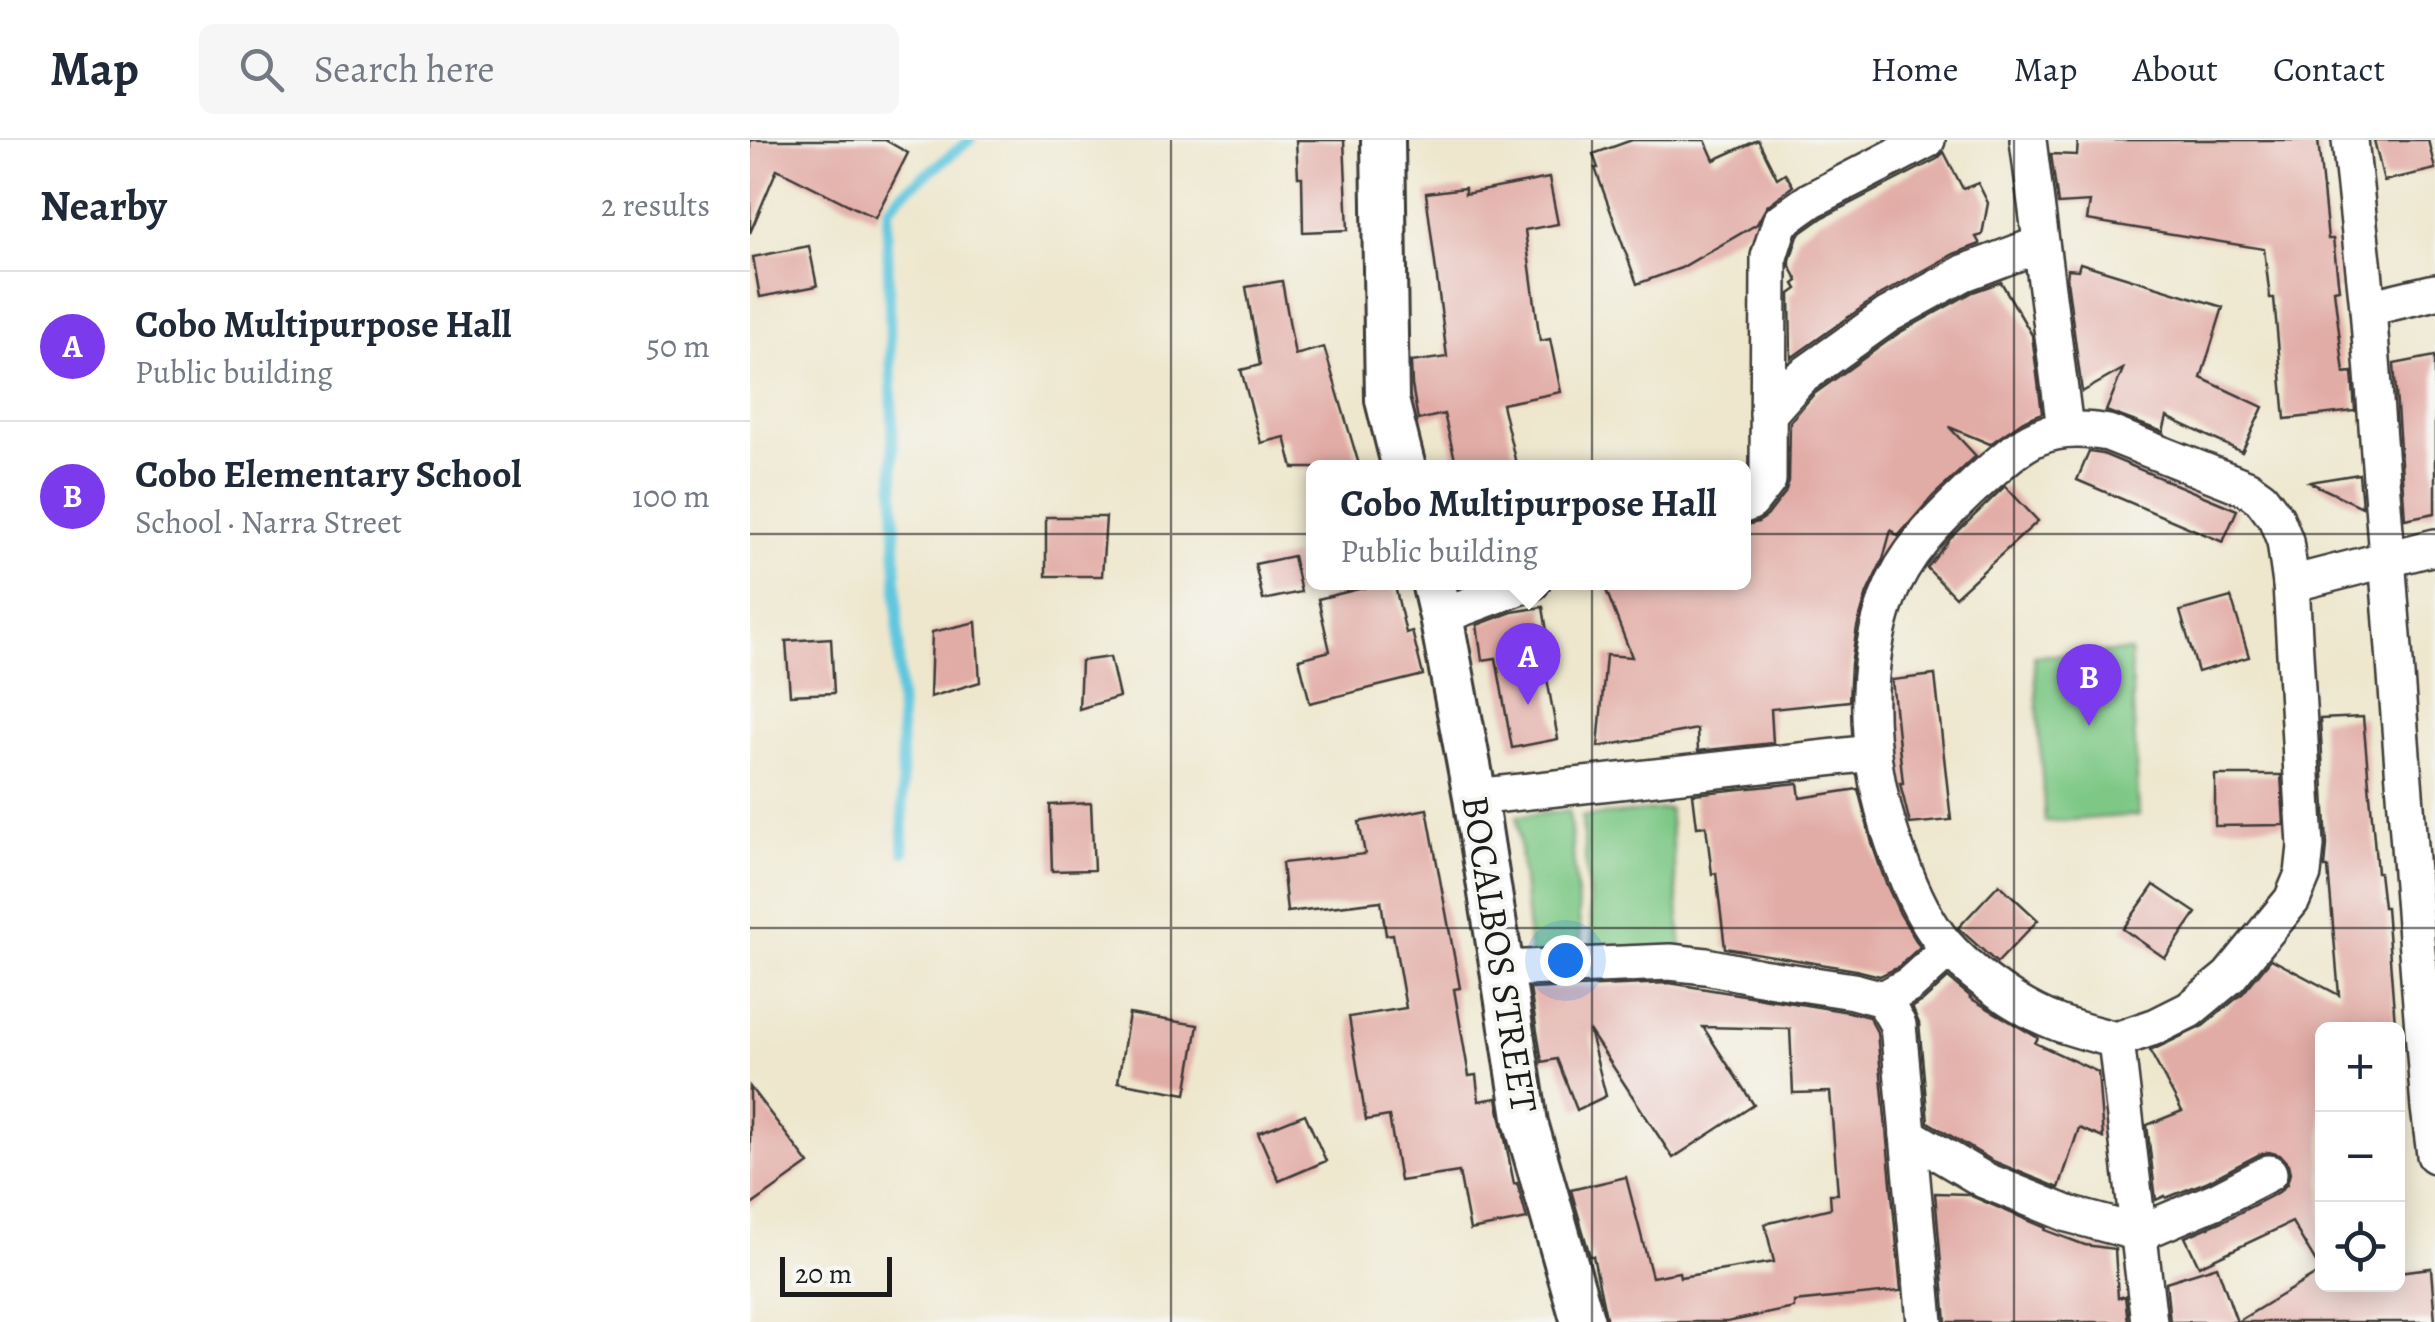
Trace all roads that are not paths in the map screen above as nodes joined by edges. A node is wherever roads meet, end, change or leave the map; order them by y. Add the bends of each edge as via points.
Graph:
1 (1382, 140) edge
2 (1926, 140) edge
3 (2028, 140) edge
4 (2350, 140) edge
5 (2040, 244) junction
6 (2435, 292) edge
7 (2368, 308) junction
8 (1768, 414) junction
9 (2064, 429) junction
10 (1402, 460) edge
11 (1751, 502) edge
12 (2435, 547) edge
13 (2388, 559) junction
14 (2291, 584) junction
15 (1487, 590) edge
16 (1437, 599) edge
17 (1872, 752) junction
18 (2420, 771) edge
19 (1475, 797) junction
20 (1949, 949) junction
21 (1502, 969) junction
22 (1883, 999) junction
23 (2116, 1040) junction
24 (1908, 1135) junction
25 (2435, 1155) edge
26 (2269, 1173) dead end
27 (2139, 1233) junction
28 (1583, 1322) edge
29 (1925, 1322) edge
30 (2150, 1322) edge

1 - 10 street via 1387,400
2 - 8 street via 1780,222 1768,258
3 - 5 street
4 - 7 street
5 - 8 street via 1964,273 1888,315 1800,378
5 - 9 street
6 - 7 street
7 - 13 street
8 - 11 street via 1768,480
9 - 14 street via 2108,433 2247,488 2276,518
9 - 17 street via 2030,440 2004,460 1912,548 1875,641
12 - 13 street
13 - 14 street
13 - 18 street
14 - 23 street via 2303,874 2292,900 2230,977 2190,1010
15 - 16 street
16 - 19 street, BOCALBOS STREET
17 - 19 street
17 - 20 street via 1898,858 1918,905
18 - 25 street
19 - 21 street, BOCALBOS STREET
20 - 22 street via 1910,985
20 - 23 street via 2055,1023
21 - 22 street via 1670,962
21 - 28 street, BOCALBOS STREET via 1526,1123
22 - 24 street via 1898,1025
23 - 27 street
24 - 27 street via 1984,1180
24 - 29 street
26 - 27 street
27 - 30 street

